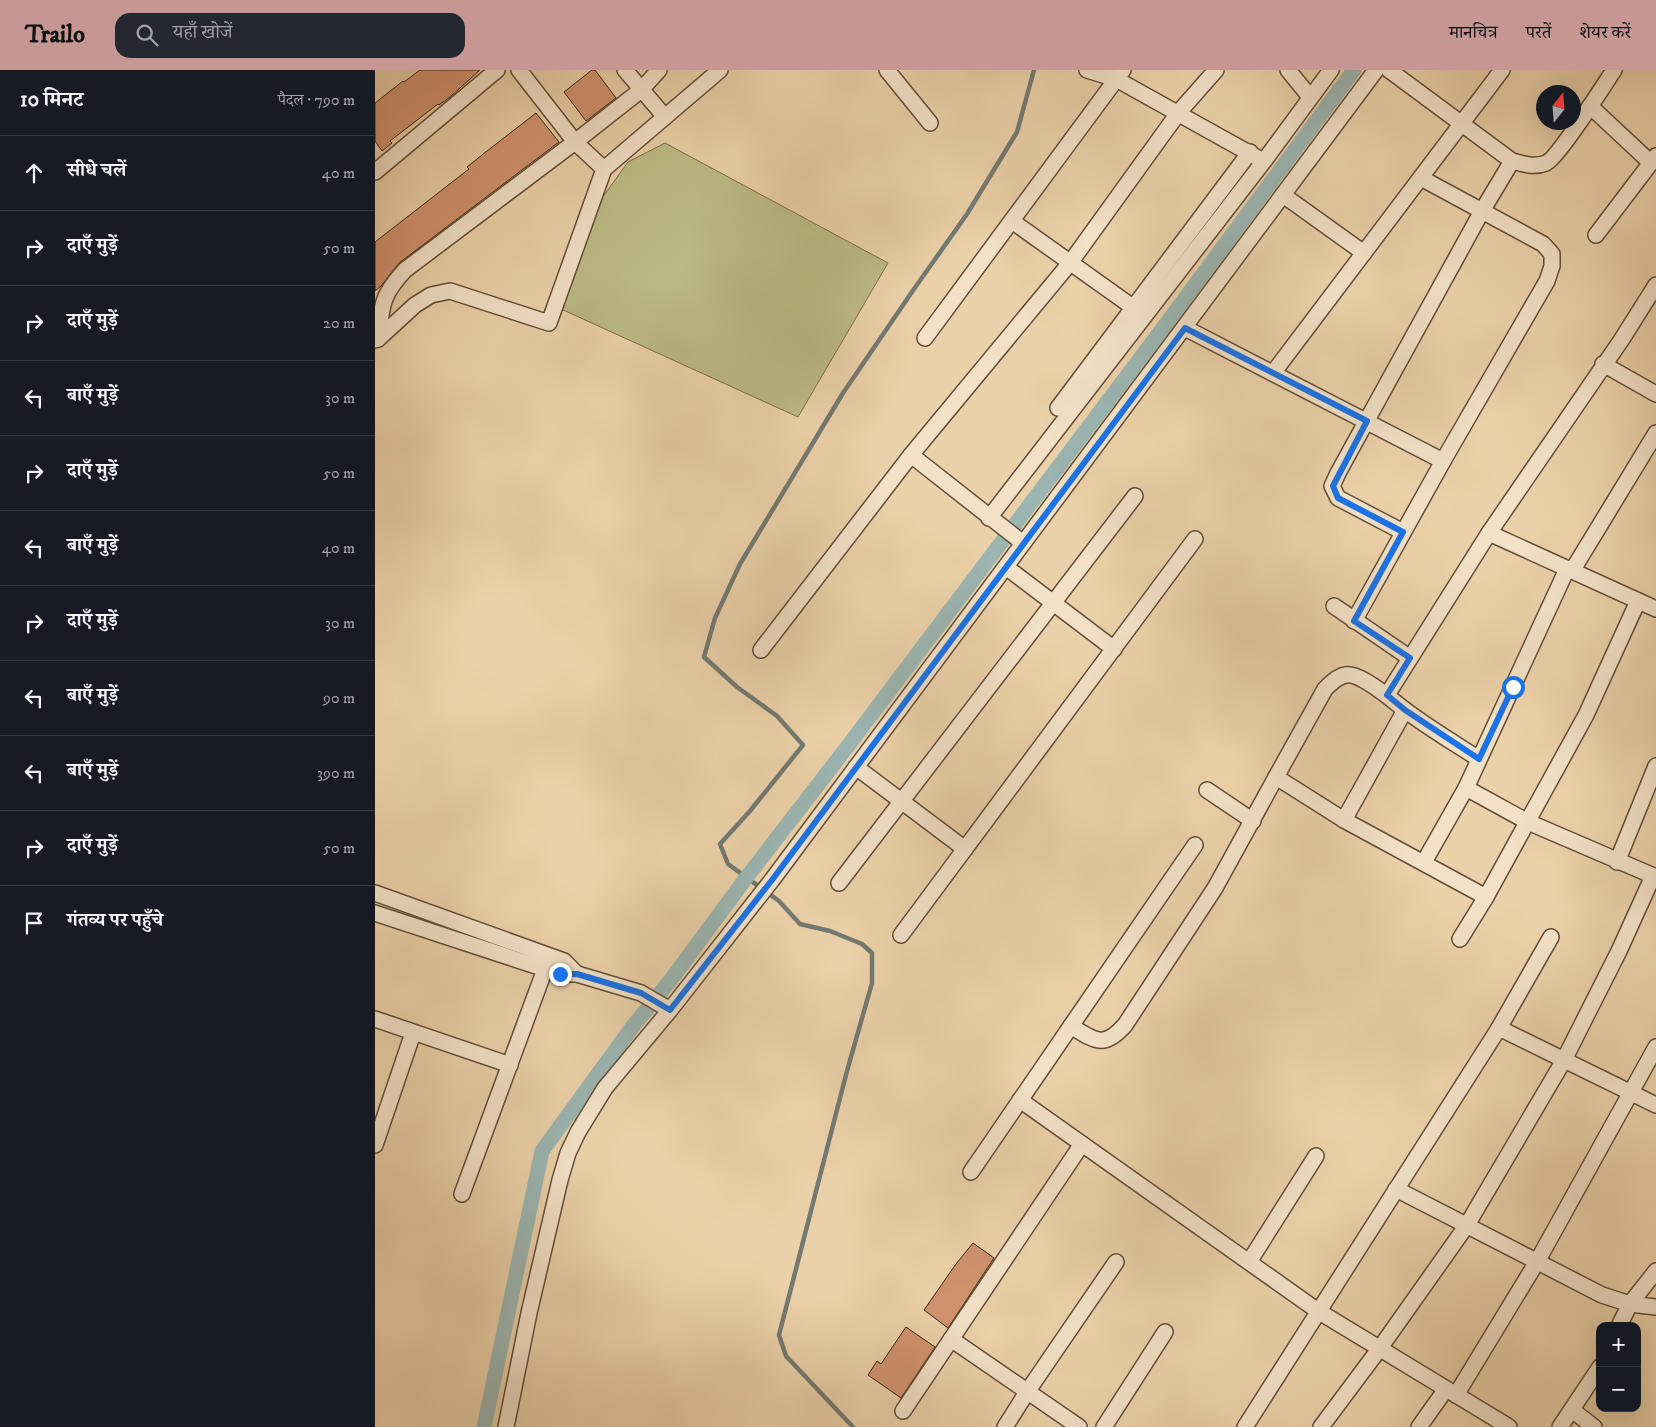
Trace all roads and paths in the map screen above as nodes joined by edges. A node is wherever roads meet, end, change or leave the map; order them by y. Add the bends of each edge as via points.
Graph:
1 (497, 70) edge
2 (519, 70) edge
3 (625, 70) edge
4 (659, 70) edge
5 (887, 70) edge
6 (1087, 70) edge
7 (1216, 70) edge
8 (1287, 70) edge
9 (1331, 70) edge
10 (1377, 70) edge
11 (1389, 70) edge
12 (1502, 70) edge
13 (1614, 70) edge
14 (714, 72) edge
15 (1119, 74) edge
16 (641, 90) junction
17 (1311, 97) junction
18 (1590, 106) junction
19 (1179, 112) junction
20 (665, 117) junction
21 (930, 123) dead end
22 (1462, 124) junction
23 (575, 142) junction
24 (1250, 152) junction
25 (1653, 160) edge
26 (1264, 161) junction
27 (1512, 161) junction
28 (604, 169) junction
29 (375, 172) edge
30 (1421, 178) junction
31 (1283, 195) junction
32 (1482, 211) junction
33 (1013, 221) junction
34 (1596, 235) dead end
35 (1364, 253) junction
36 (1071, 263) junction
37 (1656, 285) edge
38 (1134, 308) junction
39 (1650, 308) edge
40 (1185, 328) junction
41 (925, 338) dead end
42 (377, 339) edge
43 (1603, 364) junction
44 (1273, 373) junction
45 (1656, 394) edge
46 (1058, 408) dead end
47 (1367, 421) junction
48 (1656, 432) edge
49 (911, 455) junction
50 (1443, 460) junction
51 (1135, 496) dead end
52 (993, 520) junction
53 (1403, 532) junction
54 (1489, 533) junction
55 (1195, 539) dead end
56 (1018, 540) junction
57 (1006, 567) junction
58 (1570, 570) junction
59 (1638, 601) junction
60 (1053, 603) junction
61 (1334, 606) dead end
62 (1656, 609) edge
63 (1354, 621) junction
64 (1114, 649) junction
65 (761, 650) dead end
66 (1410, 658) junction
67 (1387, 695) junction
68 (1405, 710) junction
69 (1479, 759) junction
70 (1656, 766) edge
71 (856, 767) junction
72 (1276, 777) junction
73 (1466, 788) junction
74 (1207, 790) dead end
75 (902, 801) junction
76 (1344, 820) junction
77 (1253, 821) junction
78 (1527, 822) junction
79 (1195, 845) dead end
80 (965, 849) junction
81 (1424, 862) junction
82 (1617, 862) junction
83 (1654, 877) edge
84 (839, 883) dead end
85 (375, 893) edge
86 (1486, 897) junction
87 (375, 913) edge
88 (901, 935) dead end
89 (1551, 937) dead end
90 (1460, 939) dead end
91 (545, 969) junction
92 (577, 974) junction
93 (666, 1008) junction
94 (375, 1019) edge
95 (1071, 1026) junction
96 (1499, 1028) junction
97 (413, 1033) junction
98 (1656, 1047) edge
99 (1564, 1060) junction
100 (510, 1065) junction
101 (1631, 1093) junction
102 (1020, 1100) junction
103 (1656, 1105) edge
104 (1082, 1144) junction
105 (375, 1145) edge
106 (1316, 1156) dead end
107 (971, 1172) dead end
108 (1396, 1189) junction
109 (461, 1194) dead end
110 (1467, 1225) junction
111 (1538, 1260) junction
112 (1116, 1262) dead end
113 (1249, 1262) junction
114 (1656, 1271) edge
115 (1629, 1304) junction
116 (1656, 1306) edge
117 (1318, 1311) junction
118 (1621, 1322) edge
119 (1165, 1332) dead end
120 (951, 1339) junction
121 (1379, 1348) junction
122 (1599, 1367) edge
123 (1027, 1392) junction
124 (1451, 1392) junction
125 (1571, 1410) junction
126 (903, 1411) dead end
127 (506, 1427) edge
128 (1005, 1427) edge
129 (1079, 1427) edge
130 (1104, 1427) edge
131 (1245, 1427) edge
132 (1321, 1427) edge
133 (1419, 1427) edge
134 (1509, 1427) edge
135 (1560, 1427) edge
136 (1594, 1427) edge

1 - 29 street
2 - 23 street
3 - 16 street
4 - 16 street
5 - 21 street
6 - 15 street
7 - 19 street
8 - 17 street
9 - 17 street
10 - 31 street
11 - 22 street
12 - 22 street
13 - 18 street
14 - 20 street
15 - 19 street
15 - 33 street
16 - 20 street
16 - 23 street
17 - 26 street
18 - 25 street
18 - 27 street via 1547,163 1531,166
19 - 24 street
19 - 36 street
20 - 28 street
22 - 27 street
22 - 30 street
23 - 28 street
23 - 42 street via 405,270 390,287 381,307
24 - 26 street
24 - 38 street
25 - 34 street
26 - 52 street
27 - 32 street
28 - 42 street via 549,323 450,291 431,295 415,305
30 - 32 street
30 - 35 street
31 - 35 street
31 - 40 street
32 - 47 street
32 - 50 street via 1543,244 1552,254 1552,266 1547,281
33 - 36 street
33 - 41 street
35 - 44 street
36 - 38 street
36 - 49 street
37 - 39 street
38 - 46 street
39 - 43 street
40 - 44 street
40 - 56 street
43 - 45 street
43 - 54 street
44 - 47 street
47 - 50 street
47 - 53 street via 1333,486 1338,498
48 - 58 street
49 - 52 street
49 - 65 street
50 - 53 street
51 - 60 street
52 - 56 street
53 - 63 street
54 - 58 street
54 - 66 street
55 - 64 street
56 - 57 street
57 - 60 street
57 - 71 street
58 - 59 street
58 - 69 street
59 - 62 street
59 - 78 street via 1586,715
60 - 64 street
60 - 75 street
61 - 63 street
63 - 66 street
64 - 80 street
66 - 67 street
67 - 68 street
67 - 72 street via 1350,674 1337,678 1325,689
68 - 69 street
68 - 76 street
69 - 73 street
70 - 82 street
71 - 75 street
71 - 93 street via 772,880
72 - 76 street
72 - 77 street
73 - 78 street
73 - 81 street
74 - 77 street
75 - 80 street
75 - 84 street
76 - 81 street
77 - 95 street via 1215,888 1125,1025 1108,1040 1099,1041
78 - 82 street
78 - 86 street
79 - 95 street
80 - 88 street
81 - 86 street
82 - 83 street
83 - 99 street
85 - 92 street via 563,961
86 - 90 street
87 - 91 street
89 - 96 street
91 - 92 street via 560,974
91 - 100 street
92 - 93 street via 641,993
93 - 127 street via 605,1088 568,1153 533,1294
94 - 97 street
95 - 102 street
96 - 99 street
96 - 108 street
97 - 100 street
97 - 105 street
98 - 101 street
99 - 101 street
99 - 110 street
100 - 109 street
101 - 103 street
101 - 111 street
102 - 104 street
102 - 107 street
104 - 113 street
104 - 120 street
106 - 113 street
108 - 110 street
108 - 117 street
110 - 111 street
110 - 121 street
111 - 115 street via 1602,1295
111 - 124 street
112 - 123 street
113 - 117 street
114 - 115 street
115 - 116 street
115 - 118 street
117 - 121 street
117 - 131 street
119 - 130 street
120 - 123 street
120 - 126 street
121 - 124 street
121 - 132 street
122 - 125 street
123 - 128 street
123 - 129 street
124 - 133 street
124 - 134 street
125 - 135 street
125 - 136 street

